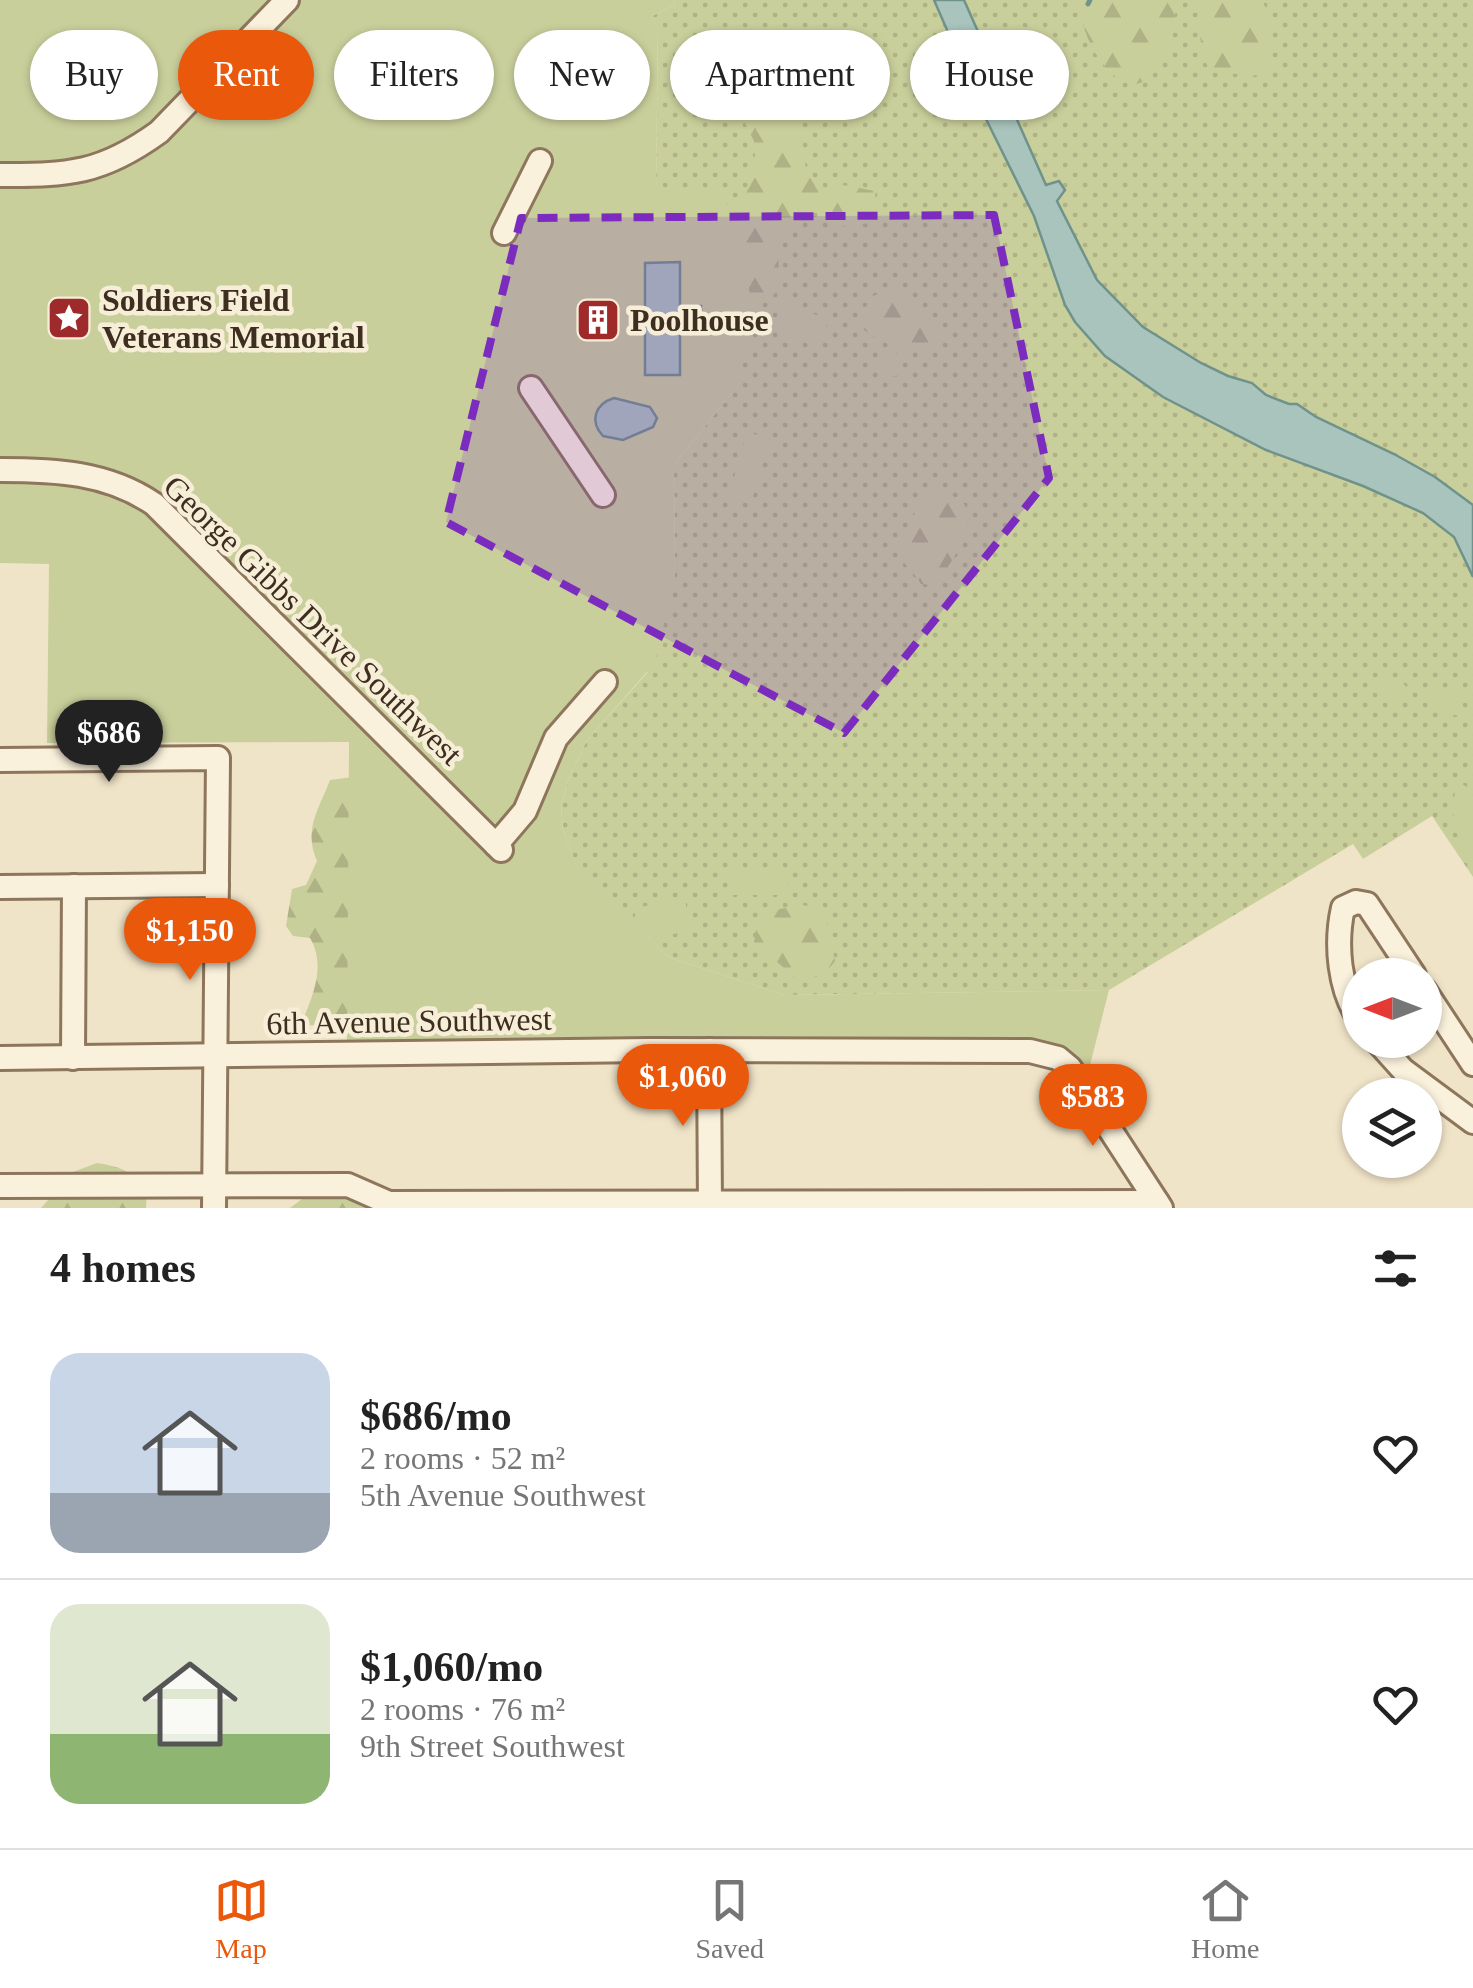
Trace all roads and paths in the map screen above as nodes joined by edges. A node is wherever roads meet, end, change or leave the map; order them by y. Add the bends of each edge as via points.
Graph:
1 (286, 0) edge
2 (540, 161) dead end
3 (0, 175) edge
4 (504, 233) dead end
5 (531, 388) dead end
6 (0, 470) edge
7 (603, 495) dead end
8 (605, 682) dead end
9 (0, 760) edge
10 (217, 885) junction
11 (74, 886) junction
12 (0, 887) edge
13 (1342, 958) edge
14 (1403, 958) edge
15 (1442, 1018) edge
16 (710, 1050) junction
17 (216, 1057) junction
18 (0, 1058) edge
19 (74, 1058) junction
20 (1392, 1058) edge
21 (1473, 1064) edge
22 (1473, 1122) edge
23 (0, 1186) edge
24 (214, 1197) edge
25 (710, 1206) edge
26 (1157, 1206) edge

1 - 3 street via 140,146 90,170
2 - 4 street
5 - 7 street
6 - 8 street, George Gibbs Drive Southwest via 84,475 154,504 498,847 525,811 556,738
9 - 10 street via 218,758
10 - 11 street
10 - 17 street
11 - 12 street
11 - 19 street
13 - 14 street via 1343,908 1356,902 1367,904
15 - 21 street
16 - 17 street, 6th Avenue Southwest
16 - 25 street
16 - 26 street, 6th Avenue Southwest via 1005,1050 1058,1058 1082,1084
17 - 19 street, 6th Avenue Southwest
17 - 24 street
18 - 19 street, 6th Avenue Southwest
20 - 22 street
23 - 24 street
24 - 25 street via 348,1186 389,1203
25 - 26 street

